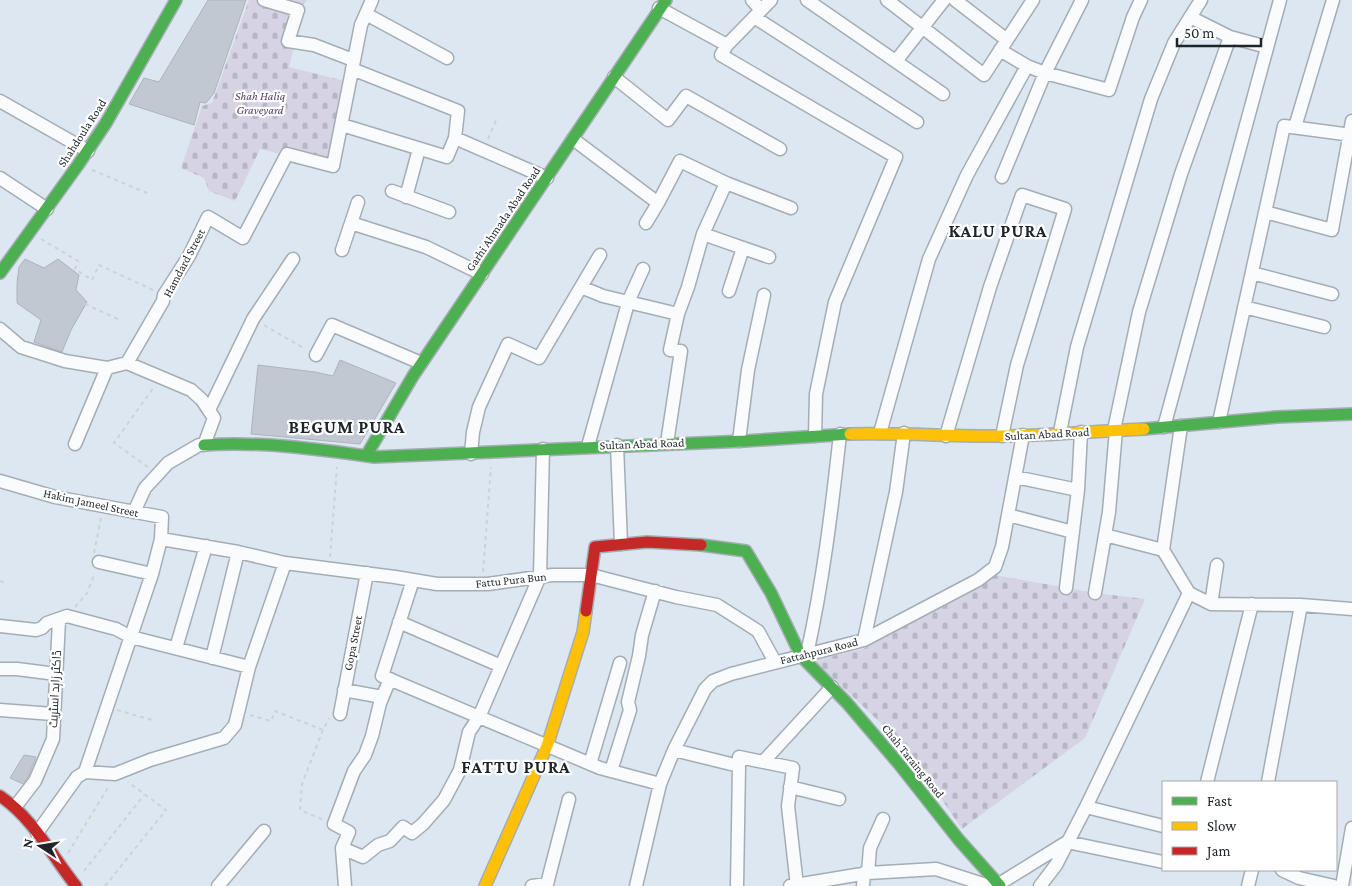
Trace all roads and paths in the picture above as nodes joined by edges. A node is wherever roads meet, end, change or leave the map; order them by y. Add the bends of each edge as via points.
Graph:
1 (176, 0) edge
2 (264, 0) edge
3 (372, 0) edge
4 (752, 0) edge
5 (771, 0) edge
6 (807, 0) edge
7 (887, 0) edge
8 (944, 0) edge
9 (954, 0) edge
10 (1033, 0) edge
11 (1082, 0) edge
12 (1141, 0) edge
13 (1200, 0) edge
14 (1280, 0) edge
15 (1333, 0) edge
16 (663, 4) edge
17 (758, 13) junction
18 (366, 14) junction
19 (1190, 17) junction
20 (923, 28) junction
21 (1230, 37) junction
22 (727, 45) junction
23 (1004, 45) junction
24 (1267, 47) junction
25 (447, 58) dead end
26 (896, 62) junction
27 (353, 64) junction
28 (1027, 66) junction
29 (1045, 73) junction
30 (614, 77) junction
31 (943, 94) dead end
32 (0, 101) edge
33 (498, 118) dead end
34 (1352, 121) edge
35 (917, 122) dead end
36 (342, 125) junction
37 (1296, 127) junction
38 (1350, 135) edge
39 (455, 138) junction
40 (573, 139) junction
41 (419, 149) junction
42 (780, 149) dead end
43 (88, 151) junction
44 (484, 151) junction
45 (78, 165) junction
46 (1002, 177) dead end
47 (0, 178) edge
48 (547, 178) junction
49 (726, 183) junction
50 (392, 190) dead end
51 (147, 193) dead end
52 (406, 197) junction
53 (358, 202) dead end
54 (658, 203) junction
55 (790, 208) dead end
56 (47, 209) junction
57 (449, 212) dead end
58 (1265, 212) junction
59 (351, 223) junction
60 (646, 223) dead end
61 (31, 231) junction
62 (703, 234) junction
63 (743, 248) junction
64 (342, 250) dead end
65 (600, 256) dead end
66 (769, 257) dead end
67 (293, 259) dead end
68 (643, 269) dead end
69 (0, 273) edge
70 (1252, 273) junction
71 (482, 274) junction
72 (581, 287) junction
73 (729, 291) dead end
74 (1332, 294) dead end
75 (764, 295) dead end
76 (164, 296) junction
77 (628, 302) junction
78 (85, 304) dead end
79 (1244, 307) junction
80 (678, 314) junction
81 (253, 319) junction
82 (120, 320) dead end
83 (1324, 327) dead end
84 (0, 329) edge
85 (316, 355) joint
86 (127, 363) junction
87 (422, 363) junction
88 (107, 368) junction
89 (161, 377) junction
90 (209, 410) junction
91 (1352, 414) edge
92 (1219, 422) junction
93 (1182, 426) junction
94 (1164, 427) junction
95 (1115, 430) junction
96 (1060, 432) junction
97 (1080, 432) junction
98 (880, 433) junction
99 (904, 433) junction
100 (840, 434) junction
101 (1023, 435) junction
102 (816, 436) junction
103 (946, 436) junction
104 (1002, 436) junction
105 (740, 441) junction
106 (667, 443) junction
107 (75, 444) dead end
108 (204, 445) junction
109 (617, 445) junction
110 (588, 446) junction
111 (543, 449) junction
112 (338, 452) junction
113 (492, 452) junction
114 (471, 454) junction
115 (366, 456) junction
116 (158, 474) junction
117 (1015, 477) junction
118 (0, 480) edge
119 (1078, 490) junction
120 (134, 512) junction
121 (1008, 515) junction
122 (1073, 532) junction
123 (1105, 535) junction
124 (161, 539) junction
125 (621, 544) junction
126 (206, 546) junction
127 (1163, 550) junction
128 (238, 552) junction
129 (99, 562) dead end
130 (285, 563) junction
131 (1217, 565) dead end
132 (329, 568) junction
133 (366, 573) junction
134 (152, 574) junction
135 (591, 575) junction
136 (540, 576) junction
137 (413, 580) junction
138 (0, 581) edge
139 (7, 584) dead end
140 (482, 584) junction
141 (1066, 588) dead end
142 (655, 592) junction
143 (1095, 593) dead end
144 (1189, 593) junction
145 (1211, 604) junction
146 (1252, 604) junction
147 (1301, 605) junction
148 (1352, 609) edge
149 (59, 620) junction
150 (399, 622) junction
151 (0, 626) edge
152 (131, 637) junction
153 (864, 640) junction
154 (176, 648) junction
155 (804, 655) junction
156 (212, 658) junction
157 (775, 662) junction
158 (620, 663) dead end
159 (501, 666) junction
160 (249, 667) junction
161 (0, 669) edge
162 (56, 674) junction
163 (390, 679) junction
164 (832, 687) junction
165 (344, 690) junction
166 (382, 697) junction
167 (108, 707) junction
168 (0, 710) edge
169 (239, 711) junction
170 (54, 714) junction
171 (340, 714) joint
172 (479, 717) junction
173 (152, 720) dead end
174 (323, 730) junction
175 (547, 746) junction
176 (674, 750) junction
177 (763, 762) junction
178 (590, 764) junction
179 (739, 766) junction
180 (611, 771) junction
181 (84, 772) junction
182 (114, 776) junction
183 (1206, 781) edge
184 (1268, 781) edge
185 (660, 784) junction
186 (790, 787) junction
187 (144, 795) junction
188 (0, 796) edge
189 (569, 799) dead end
190 (839, 799) dead end
191 (15, 807) junction
192 (1086, 807) junction
193 (883, 819) dead end
194 (334, 824) junction
195 (1162, 826) edge
196 (1352, 828) edge
197 (264, 831) dead end
198 (37, 833) junction
199 (1067, 842) junction
200 (342, 848) junction
201 (1162, 862) edge
202 (60, 867) junction
203 (1252, 871) edge
204 (1284, 871) edge
205 (865, 877) edge
206 (968, 883) edge
207 (75, 885) edge
208 (996, 885) edge
209 (105, 886) edge
210 (218, 886) edge
211 (346, 886) edge
212 (485, 886) edge
213 (532, 886) edge
214 (636, 886) edge
215 (737, 886) edge
216 (794, 886) edge
217 (1040, 886) edge
218 (1248, 886) edge
219 (1334, 886) edge
220 (1342, 886) edge

1 - 43 street, Shahdoula Road
2 - 27 street via 298,10 288,41 314,45
3 - 18 street
4 - 17 street
5 - 17 street
6 - 26 street
7 - 20 street
8 - 20 street
9 - 23 street
10 - 23 street
11 - 29 street
12 - 29 street via 1110,90
13 - 19 street
14 - 24 street
15 - 37 street
16 - 22 street
16 - 30 street, Garhi Ahmada Abad Road
17 - 22 street
17 - 35 street
18 - 25 street
18 - 27 street
19 - 21 street
19 - 96 street via 1174,43 1151,100 1077,347
20 - 23 street via 984,75
20 - 26 street
21 - 24 street
21 - 95 street via 1181,174 1139,312
22 - 102 street via 721,56 896,157 835,302 816,394
23 - 28 street
24 - 94 street
26 - 31 street
27 - 36 street
27 - 39 street via 458,111
28 - 29 street
28 - 98 street via 967,175 929,259
29 - 46 street
30 - 40 street, Garhi Ahmada Abad Road
30 - 42 street via 668,120 686,96
32 - 43 street
33 - 44 path
34 - 38 street
36 - 41 street
36 - 76 street, Hamdard Street via 334,166 287,154 243,238 208,217
37 - 38 street
37 - 58 street via 1284,126
38 - 58 street via 1332,230
39 - 41 street via 447,157
39 - 44 street
40 - 48 street, Garhi Ahmada Abad Road
40 - 54 street
41 - 52 street
43 - 45 street, Shahdoula Road
44 - 48 street
45 - 51 path
45 - 56 street, Shahdoula Road
47 - 56 street
48 - 71 street, Garhi Ahmada Abad Road
49 - 54 street via 680,161
49 - 55 street
49 - 62 street
50 - 52 street
52 - 57 street
53 - 59 street
54 - 60 street
56 - 61 street, Shahdoula Road
58 - 70 street
59 - 64 street
59 - 71 street via 426,247
61 - 69 street, Shahdoula Road
61 - 76 path via 78,262 75,269 92,280 99,265
62 - 63 street
62 - 80 street
63 - 66 street
63 - 73 street
65 - 72 street
67 - 81 street
68 - 77 street
70 - 74 street
70 - 79 street
71 - 87 street, Garhi Ahmada Abad Road
72 - 77 street
72 - 114 street via 539,358 508,344 479,407
75 - 105 street via 748,370
76 - 86 street, Hamdard Street
77 - 80 street
77 - 110 street
78 - 82 path
79 - 83 street
79 - 92 street
80 - 106 street via 670,350 681,351
81 - 85 path
81 - 90 street
84 - 88 street via 21,347 65,361
85 - 87 street via 332,325
86 - 88 street
86 - 89 street
87 - 115 street, Garhi Ahmada Abad Road
88 - 107 street
89 - 90 street via 191,390
89 - 116 path via 114,444
90 - 108 street via 214,418
91 - 92 street, Sultan Abad Road
92 - 93 street, Sultan Abad Road
93 - 94 street, Sultan Abad Road
93 - 127 street
94 - 95 street, Sultan Abad Road
95 - 97 street, Sultan Abad Road
95 - 123 street
96 - 97 street, Sultan Abad Road
96 - 101 street, Sultan Abad Road
97 - 119 street
98 - 99 street, Sultan Abad Road
98 - 100 street, Sultan Abad Road
99 - 103 street, Sultan Abad Road
99 - 153 street via 896,492
100 - 102 street, Sultan Abad Road
100 - 155 street via 818,602
101 - 104 street, Sultan Abad Road
101 - 117 street, Fattahpura Road
102 - 105 street, Sultan Abad Road
103 - 104 street, Sultan Abad Road
103 - 104 street via 990,286 1022,195 1065,209 1017,365
105 - 106 street, Sultan Abad Road
106 - 109 street, Sultan Abad Road
108 - 112 street, Sultan Abad Road via 236,443
108 - 116 street via 168,464
109 - 110 street, Sultan Abad Road
109 - 125 street
110 - 111 street, Sultan Abad Road
111 - 113 street, Sultan Abad Road
111 - 136 street
112 - 115 street, Sultan Abad Road
112 - 132 path
113 - 114 street, Sultan Abad Road
113 - 140 path
114 - 115 street, Sultan Abad Road
116 - 120 street via 145,488
117 - 119 street
117 - 121 street, Fattahpura Road
118 - 120 street, Hakim Jameel Street via 55,497
119 - 122 street
120 - 124 street, Hakim Jameel Street via 162,517
121 - 122 street
121 - 153 street, Fattahpura Road via 995,567 978,580
122 - 141 street
123 - 127 street
123 - 143 street
124 - 126 street, Fattu Pura Bun
124 - 134 street
125 - 135 street via 595,546
125 - 155 street, Chah Taraing Road via 701,545 746,551
126 - 128 street, Fattu Pura Bun
126 - 154 street
127 - 144 street
128 - 130 street, Fattu Pura Bun
128 - 156 street
129 - 134 street
130 - 132 street, Fattu Pura Bun
130 - 160 street
131 - 145 street
132 - 133 street, Fattu Pura Bun
133 - 137 street, Fattu Pura Bun
133 - 165 street, Gopa Street
134 - 152 street
135 - 136 street, Fattu Pura Bun
135 - 142 street, Fattu Pura Bun
135 - 175 street via 583,632
136 - 140 street, Fattu Pura Bun
136 - 159 street
137 - 140 street, Fattu Pura Bun via 436,584
137 - 150 street
138 - 139 path
142 - 157 street, Fattu Pura Bun via 717,605 758,631
142 - 180 street via 642,635 628,702 630,710
144 - 145 street
144 - 192 street
145 - 146 street
146 - 147 street
146 - 183 street
147 - 148 street
147 - 184 street
149 - 151 street via 36,630
149 - 152 street via 66,616 116,629
149 - 162 street, ڈاکٹر زاہد اسٹریٹ
150 - 159 street
150 - 163 street via 382,676
152 - 154 street
152 - 167 street
153 - 155 street, Fattahpura Road
154 - 156 street
155 - 157 street, Fattahpura Road
155 - 164 street, Chah Taraing Road
156 - 160 street
157 - 176 street, Fattahpura Road via 713,681 705,689
158 - 178 street
159 - 172 street
160 - 169 street
161 - 162 street
162 - 170 street, ڈاکٹر زاہد اسٹریٹ
163 - 166 street
163 - 172 street
164 - 177 street
164 - 208 street, Chah Taraing Road via 893,756
165 - 166 street
165 - 171 street, Gopa Street
166 - 194 street via 365,755 354,770
167 - 173 path
167 - 181 street
168 - 170 street
169 - 174 path via 270,721 275,711
169 - 182 street via 235,725 224,738 150,760
170 - 191 street, ڈاکٹر زاہد اسٹریٹ via 53,739 35,781
171 - 174 path via 332,712
172 - 175 street
172 - 200 street via 468,732 460,770 444,800 423,824 412,834 403,826 390,841 378,845 363,857
174 - 194 path via 302,784 300,810
175 - 178 street
175 - 212 street
176 - 179 street
176 - 185 street, Fattahpura Road
177 - 179 street via 739,757
177 - 186 street via 793,768
178 - 180 street
179 - 215 street
180 - 185 street
181 - 182 street
181 - 198 street via 76,777
182 - 187 path via 123,778
182 - 202 path
185 - 214 street, Fattahpura Road
186 - 190 street
186 - 216 street via 788,806
187 - 207 path
187 - 209 path via 166,810
188 - 191 street
189 - 213 street via 547,884
191 - 198 street
192 - 195 street
192 - 199 street
193 - 205 street via 870,848
194 - 200 street via 349,832
196 - 220 street
197 - 210 street
198 - 202 street
199 - 201 street
199 - 208 street
199 - 217 street via 1056,865
200 - 211 street
202 - 207 street
203 - 218 street
204 - 219 street
205 - 206 street via 936,869
205 - 216 street
206 - 208 street

